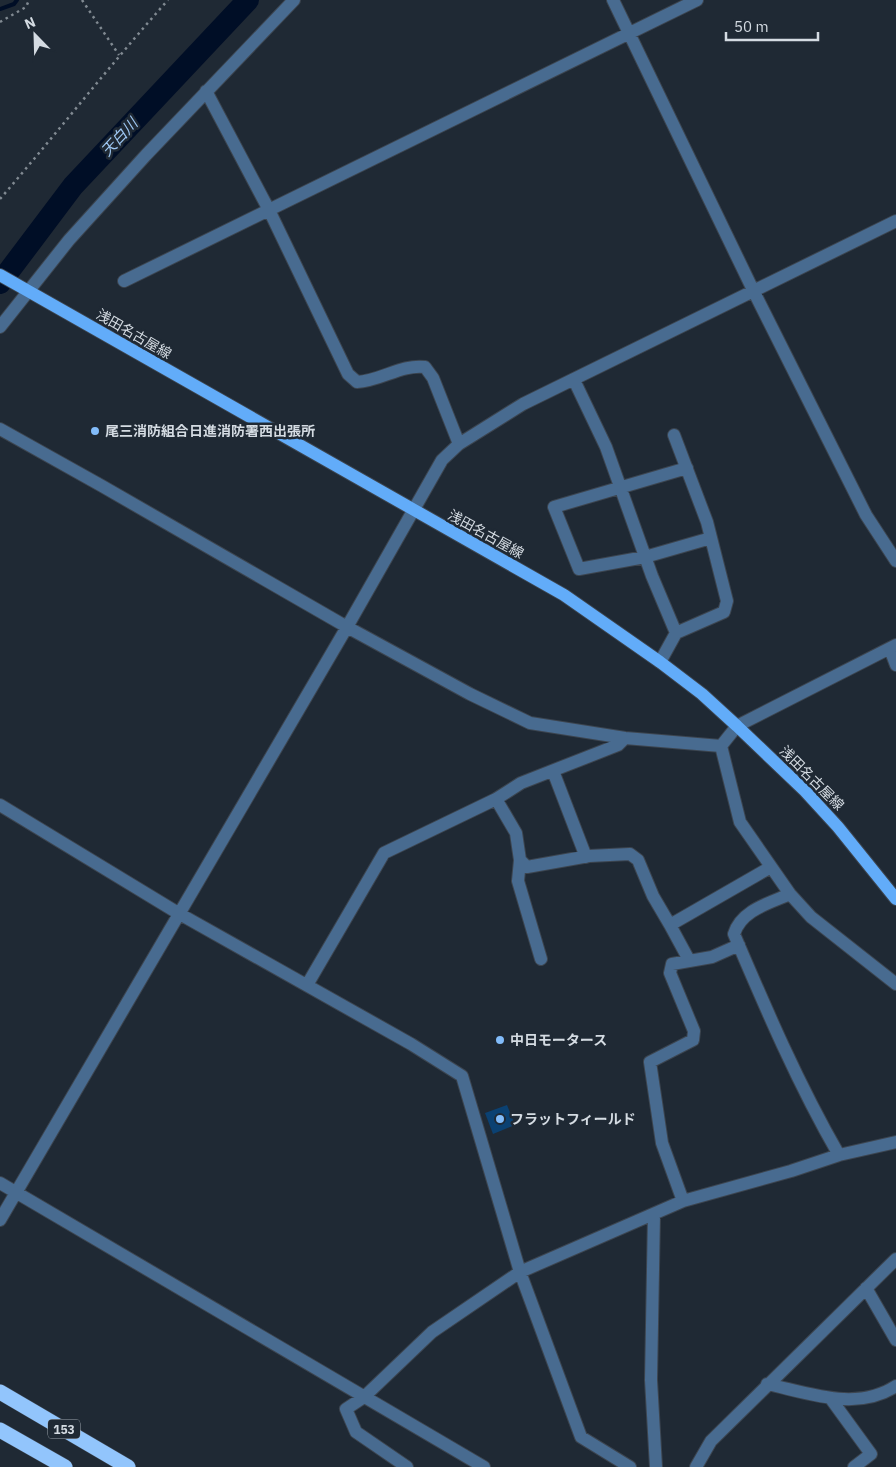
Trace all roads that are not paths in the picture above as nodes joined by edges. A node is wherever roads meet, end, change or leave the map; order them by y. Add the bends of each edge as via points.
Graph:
1 (294, 0) edge
2 (614, 0) edge
3 (697, 0) edge
4 (631, 34) junction
5 (206, 90) junction
6 (269, 210) junction
7 (896, 221) edge
8 (0, 275) edge
9 (124, 281) dead end
10 (29, 292) junction
11 (754, 292) junction
12 (0, 327) edge
13 (574, 380) junction
14 (0, 430) edge
15 (674, 435) dead end
16 (459, 444) junction
17 (686, 468) junction
18 (621, 489) junction
19 (412, 510) junction
20 (711, 538) junction
21 (645, 557) junction
22 (896, 561) edge
23 (347, 627) junction
24 (676, 633) junction
25 (893, 647) edge
26 (660, 662) junction
27 (896, 664) edge
28 (737, 726) junction
29 (625, 738) junction
30 (721, 746) junction
31 (553, 771) junction
32 (496, 799) junction
33 (0, 805) edge
34 (586, 857) junction
35 (520, 860) junction
36 (771, 867) junction
37 (790, 894) junction
38 (896, 899) edge
39 (178, 913) junction
40 (670, 925) junction
41 (739, 946) junction
42 (541, 960) dead end
43 (689, 960) junction
44 (896, 984) edge
45 (307, 985) junction
46 (896, 1142) edge
47 (839, 1155) junction
48 (0, 1183) edge
49 (16, 1193) junction
50 (683, 1201) junction
51 (654, 1214) junction
52 (0, 1220) edge
53 (896, 1259) edge
54 (520, 1272) junction
55 (866, 1288) junction
56 (896, 1340) edge
57 (767, 1384) junction
58 (896, 1386) edge
59 (0, 1392) edge
60 (364, 1397) junction
61 (831, 1399) junction
62 (0, 1430) edge
63 (65, 1467) edge
64 (128, 1467) edge
65 (406, 1467) edge
66 (484, 1467) edge
67 (630, 1467) edge
68 (656, 1467) edge
69 (696, 1467) edge
70 (854, 1467) edge

1 - 5 street
2 - 4 street
3 - 4 street
4 - 6 street
4 - 11 street
5 - 6 street
5 - 10 street via 69,240
6 - 9 street
6 - 16 street via 348,374 357,382 371,381 412,366 425,368 433,378
7 - 11 street
8 - 10 main road, 浅田名古屋線
10 - 12 street
10 - 19 main road, 浅田名古屋線
11 - 13 street
11 - 22 street via 866,516
13 - 16 street via 523,404
13 - 18 street via 606,447
14 - 23 street via 118,494
15 - 17 street
16 - 19 street via 442,460
17 - 18 street
17 - 20 street
18 - 21 street
18 - 21 street via 554,507 578,569
19 - 23 street
19 - 26 main road, 浅田名古屋線 via 564,595
20 - 21 street
20 - 24 street via 728,601 726,607 724,612
21 - 24 street
23 - 29 street via 530,723
23 - 39 street
24 - 26 street
25 - 27 street
25 - 28 street
26 - 28 main road, 浅田名古屋線
28 - 30 street
28 - 38 main road, 浅田名古屋線 via 825,812
29 - 30 street
29 - 31 street via 618,745
30 - 36 street via 740,822
31 - 32 street via 521,783
31 - 34 street
32 - 35 street via 516,833
32 - 45 street via 384,853
33 - 39 street
34 - 35 street via 527,867
34 - 40 street via 630,854 638,860
35 - 42 street via 518,881
36 - 37 street
36 - 40 street
37 - 41 street via 740,920 734,934
37 - 44 street via 811,917
39 - 45 street
39 - 49 street
40 - 43 street
41 - 43 street via 712,958
41 - 47 street via 814,1111
43 - 50 street via 672,964 670,973 694,1031 693,1040 650,1062 662,1143
45 - 54 street via 462,1076
46 - 47 street
47 - 50 street
48 - 49 street
49 - 52 street
49 - 60 street
50 - 51 street
51 - 54 street
51 - 68 street via 651,1380
53 - 55 street
54 - 60 street via 432,1332
54 - 67 street via 581,1437
55 - 56 street
55 - 57 street
57 - 61 street
57 - 69 street via 710,1441
58 - 61 street via 869,1399
59 - 64 highway, 153
60 - 65 street via 346,1409 356,1432
60 - 66 street
61 - 70 street via 871,1454
62 - 63 highway, 153

